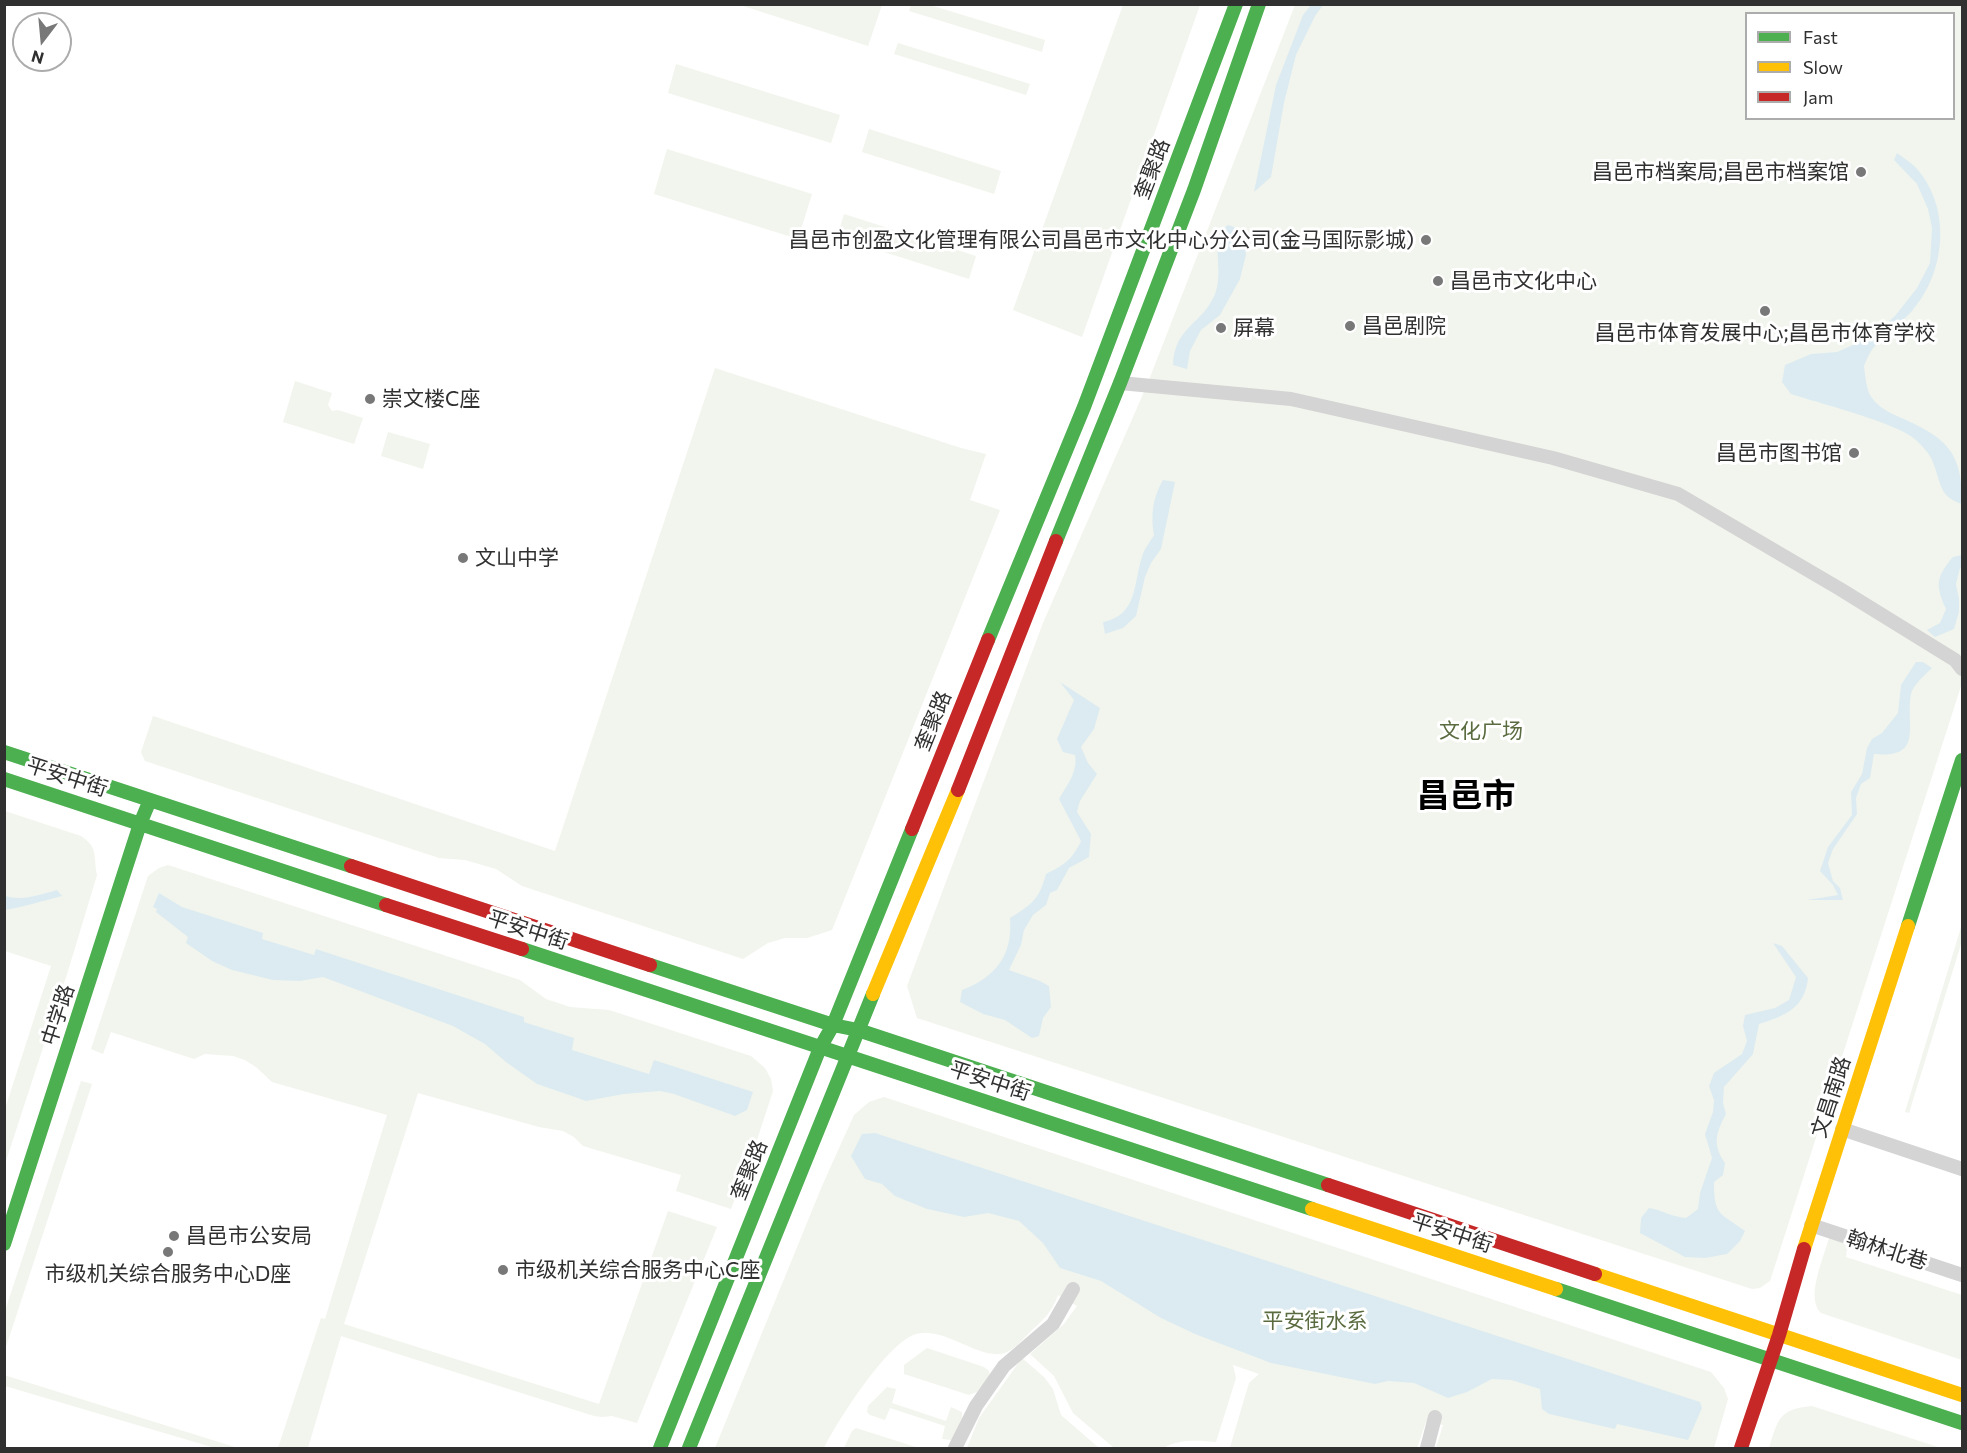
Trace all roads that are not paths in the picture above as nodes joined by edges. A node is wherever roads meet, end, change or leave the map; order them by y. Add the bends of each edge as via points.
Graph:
1 (1236, 4) edge
2 (1259, 4) edge
3 (1120, 383) junction
4 (1962, 669) edge
5 (4, 752) edge
6 (1962, 760) edge
7 (4, 779) edge
8 (150, 800) junction
9 (140, 824) junction
10 (833, 1024) junction
11 (858, 1030) junction
12 (820, 1048) junction
13 (847, 1057) junction
14 (1842, 1129) junction
15 (1962, 1169) edge
16 (1811, 1225) junction
17 (4, 1244) edge
18 (1962, 1275) edge
19 (1073, 1289) dead end
20 (1779, 1335) junction
21 (1770, 1360) junction
22 (1962, 1395) edge
23 (1435, 1417) dead end
24 (1962, 1423) edge
25 (660, 1449) edge
26 (689, 1449) edge
27 (955, 1449) edge
28 (1427, 1449) edge
29 (1741, 1449) edge

1 - 10 main road, 奎聚路 via 1084,407
2 - 3 main road via 1194,190
3 - 4 street via 1291,399 1553,458 1678,494 1840,589 1955,660
3 - 11 main road via 951,809
5 - 8 main road, 平安中街
6 - 14 main road, 文昌南路
7 - 9 main road, 平安中街
8 - 9 main road, 中学路
8 - 10 main road, 平安中街
9 - 12 main road, 平安中街
9 - 17 main road, 中学路
10 - 11 main road, 平安中街
10 - 12 main road, 奎聚路
11 - 13 main road
11 - 20 main road, 平安中街
12 - 13 main road, 平安中街
12 - 25 main road, 奎聚路
13 - 21 main road, 平安中街
13 - 26 main road
14 - 15 street
14 - 16 main road, 文昌南路
16 - 18 street, 翰林北巷
16 - 20 main road, 文昌南路
19 - 27 street via 1053,1324 1004,1365 976,1406
20 - 21 main road, 文昌南路
20 - 22 main road, 平安中街
21 - 24 main road, 平安中街
21 - 29 main road, 文昌南路
23 - 28 street

